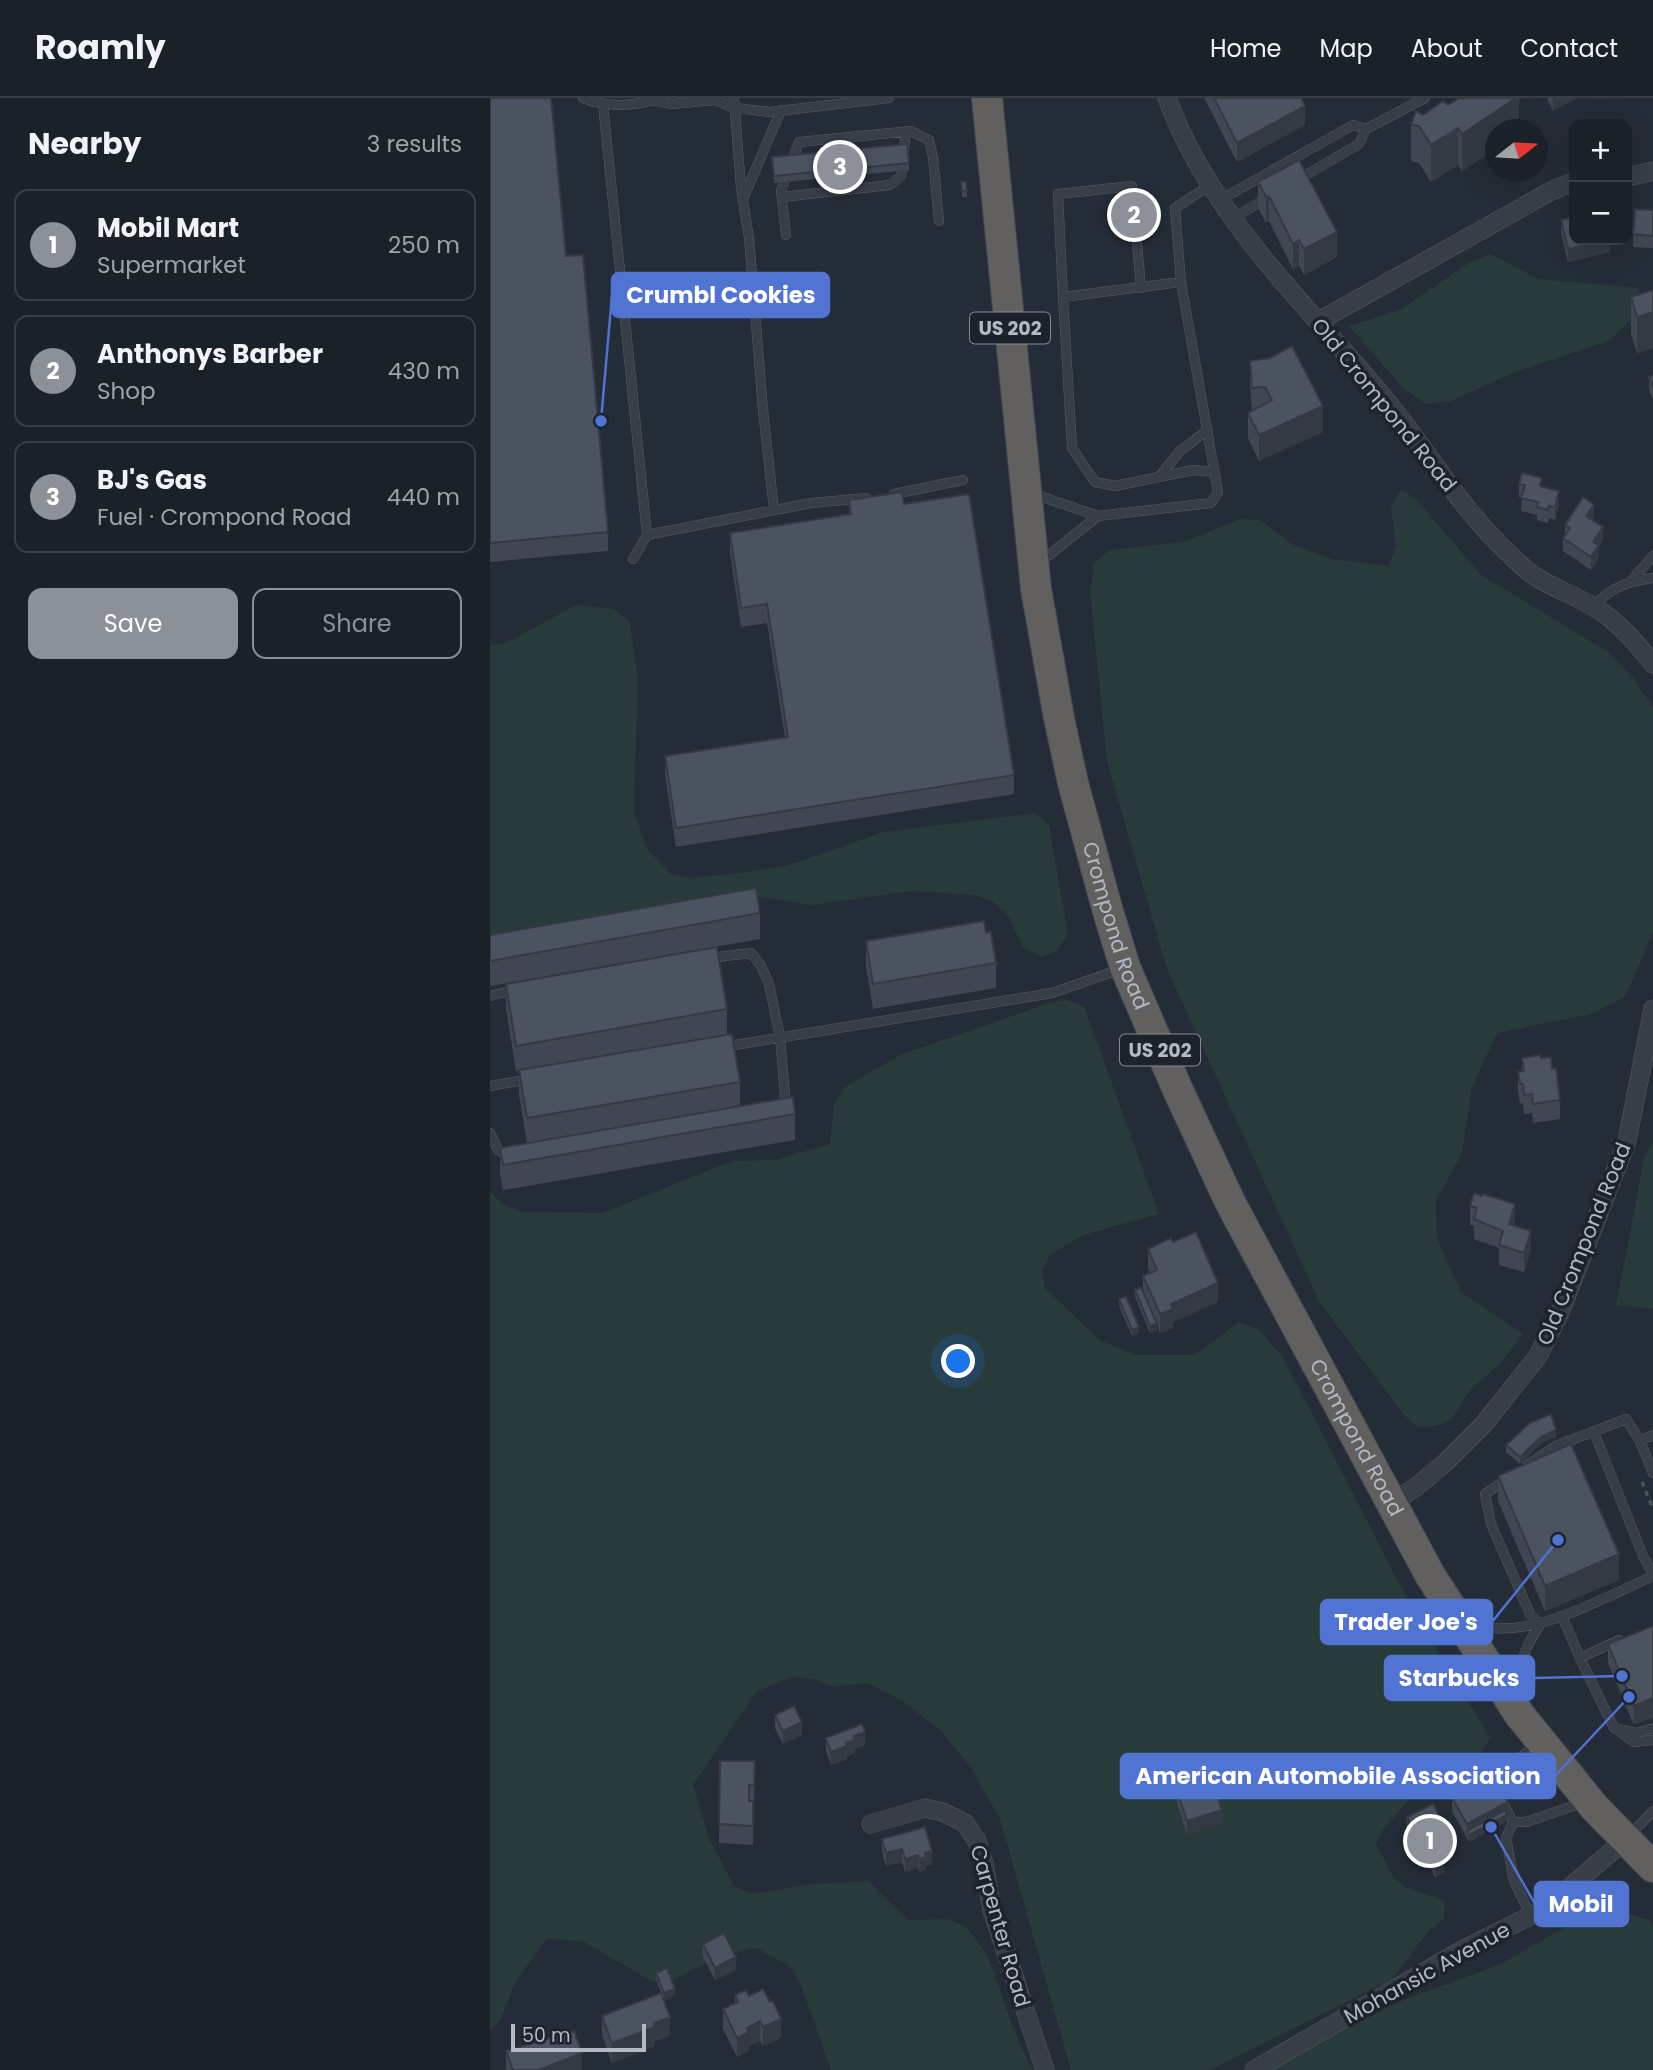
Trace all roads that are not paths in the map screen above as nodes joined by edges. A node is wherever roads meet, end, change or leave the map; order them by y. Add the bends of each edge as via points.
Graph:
1 (583, 98) edge
2 (889, 98) edge
3 (987, 98) edge
4 (1167, 98) edge
5 (1425, 98) edge
6 (656, 99) edge
7 (734, 103) edge
8 (603, 104) junction
9 (781, 110) junction
10 (1366, 129) junction
11 (906, 132) junction
12 (1653, 171) edge
13 (1632, 176) edge
14 (1295, 182) edge
15 (1572, 182) edge
16 (1214, 193) junction
17 (1273, 195) edge
18 (782, 197) junction
19 (743, 199) junction
20 (1232, 219) junction
21 (939, 221) dead end
22 (786, 235) dead end
23 (1181, 282) junction
24 (1142, 288) junction
25 (1063, 298) junction
26 (1318, 321) junction
27 (1208, 430) junction
28 (1215, 471) junction
29 (1159, 477) junction
30 (963, 480) dead end
31 (1025, 491) junction
32 (883, 496) edge
33 (871, 498) edge
34 (774, 510) junction
35 (1098, 516) junction
36 (647, 535) junction
37 (1653, 556) edge
38 (633, 559) dead end
39 (1033, 568) junction
40 (1653, 578) edge
41 (1632, 581) junction
42 (1594, 607) junction
43 (1653, 664) edge
44 (697, 960) edge
45 (1125, 967) junction
46 (527, 988) edge
47 (490, 996) edge
48 (1653, 1009) edge
49 (780, 1037) junction
50 (714, 1048) edge
51 (543, 1077) edge
52 (490, 1086) edge
53 (767, 1116) edge
54 (490, 1133) edge
55 (517, 1156) edge
56 (1594, 1432) junction
57 (1653, 1435) edge
58 (1640, 1441) junction
59 (1653, 1474) edge
60 (1391, 1503) junction
61 (1653, 1575) edge
62 (1562, 1616) junction
63 (1459, 1621) junction
64 (1540, 1625) junction
65 (1631, 1635) edge
66 (1609, 1644) junction
67 (1622, 1649) edge
68 (1580, 1658) junction
69 (1516, 1709) junction
70 (1614, 1728) junction
71 (1653, 1728) edge
72 (1653, 1740) edge
73 (1540, 1741) junction
74 (1589, 1801) junction
75 (1653, 1811) edge
76 (1513, 1822) junction
77 (871, 1824) dead end
78 (1625, 1840) junction
79 (1653, 1867) edge
80 (1531, 1916) junction
81 (1045, 2070) edge
82 (1254, 2070) edge

1 - 8 lane
2 - 9 lane
3 - 31 highway, Crompond Road / US 202
4 - 16 street, Old Crompond Road
5 - 10 lane
6 - 7 lane via 672,104
6 - 8 lane
7 - 9 lane via 770,112
7 - 19 lane
8 - 36 lane
9 - 19 lane
10 - 14 lane via 1360,144
10 - 16 lane via 1353,125
11 - 18 lane via 799,142
11 - 18 lane via 901,176 890,185
11 - 21 lane via 929,140
12 - 13 street
15 - 26 street
16 - 20 street, Old Crompond Road
16 - 23 lane via 1175,208
17 - 20 lane
18 - 22 lane
19 - 34 lane
20 - 26 street, Old Crompond Road
23 - 24 lane
23 - 27 lane
24 - 25 lane
24 - 25 lane via 1132,186 1058,194
25 - 29 lane via 1072,448 1095,482 1115,486
26 - 42 street, Old Crompond Road via 1485,530 1534,576
27 - 28 lane
27 - 29 lane via 1180,451
28 - 29 lane
28 - 35 lane via 1218,492 1211,503
30 - 32 lane
31 - 35 lane
31 - 39 highway, Crompond Road / US 202
33 - 34 lane
34 - 36 lane
35 - 39 lane
36 - 38 lane
37 - 41 lane
39 - 45 highway, Crompond Road / US 202 via 1073,783
40 - 41 lane
41 - 42 lane via 1604,594
42 - 43 street, Old Crompond Road via 1626,631
44 - 49 lane via 751,953 769,984
45 - 49 lane via 1052,992
45 - 60 highway, Crompond Road / US 202 via 1230,1202
46 - 47 lane
48 - 60 street, Old Crompond Road via 1627,1141 1561,1310 1538,1356 1492,1415 1447,1462
49 - 50 lane
49 - 53 lane via 785,1096 779,1110
51 - 52 lane
54 - 55 lane via 498,1150
56 - 58 lane via 1626,1419
56 - 61 lane
56 - 64 lane via 1556,1446 1485,1494 1491,1524 1530,1614
57 - 58 lane
58 - 59 lane
60 - 63 highway, Crompond Road / US 202
61 - 62 lane
62 - 64 lane
62 - 68 lane
63 - 64 lane via 1484,1628
63 - 69 highway, Crompond Road / US 202
64 - 69 lane via 1518,1672
65 - 66 lane
66 - 67 lane
66 - 68 lane
68 - 70 lane
69 - 73 highway, Crompond Road / US 202
70 - 71 lane via 1636,1733
70 - 72 lane via 1634,1742
73 - 74 highway, Crompond Road / US 202
73 - 76 lane via 1496,1776 1495,1788
74 - 76 lane
74 - 78 highway, Crompond Road / US 202
75 - 78 lane
76 - 80 lane via 1506,1838 1514,1881
77 - 81 street, Carpenter Road via 925,1808 965,1822 977,1841 992,1910
78 - 79 highway, Crompond Road / US 202
78 - 80 street, Mohansic Avenue
80 - 82 street, Mohansic Avenue via 1464,1949

